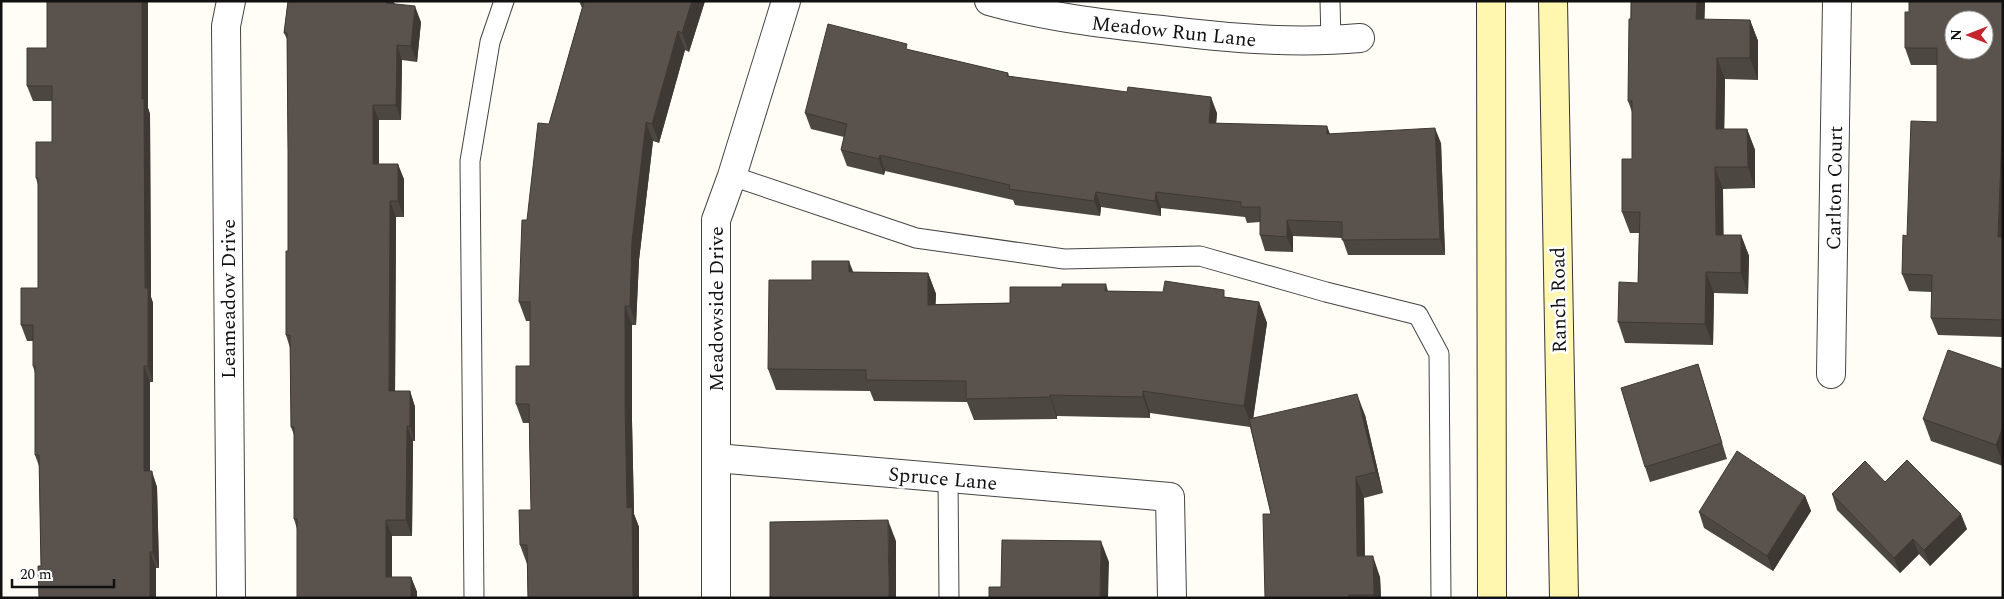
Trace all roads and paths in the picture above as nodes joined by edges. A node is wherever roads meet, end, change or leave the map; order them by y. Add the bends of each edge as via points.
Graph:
1 (230, 1) edge
2 (504, 1) edge
3 (786, 1) edge
4 (989, 1) edge
5 (1330, 1) edge
6 (1491, 1) edge
7 (1553, 1) edge
8 (1837, 1) edge
9 (1360, 38) dead end
10 (1331, 41) junction
11 (732, 176) junction
12 (1831, 374) dead end
13 (716, 458) junction
14 (948, 478) junction
15 (231, 598) edge
16 (474, 598) edge
17 (716, 598) edge
18 (949, 598) edge
19 (1172, 598) edge
20 (1441, 598) edge
21 (1492, 598) edge
22 (1564, 598) edge

1 - 15 street, Leameadow Drive via 226,36
2 - 16 lane via 490,42 470,161
3 - 11 street, Meadowside Drive
4 - 10 street, Meadow Run Lane via 1092,23 1244,40
5 - 10 lane
6 - 21 main road
7 - 22 main road, Ranch Road
8 - 12 street, Carlton Court
9 - 10 street, Meadow Run Lane
11 - 13 street, Meadowside Drive via 716,220
11 - 20 lane via 916,238 1064,259 1200,256 1418,315 1438,354
13 - 14 street, Spruce Lane
13 - 17 street, Meadowside Drive
14 - 18 lane
14 - 19 street, Spruce Lane via 1170,497

